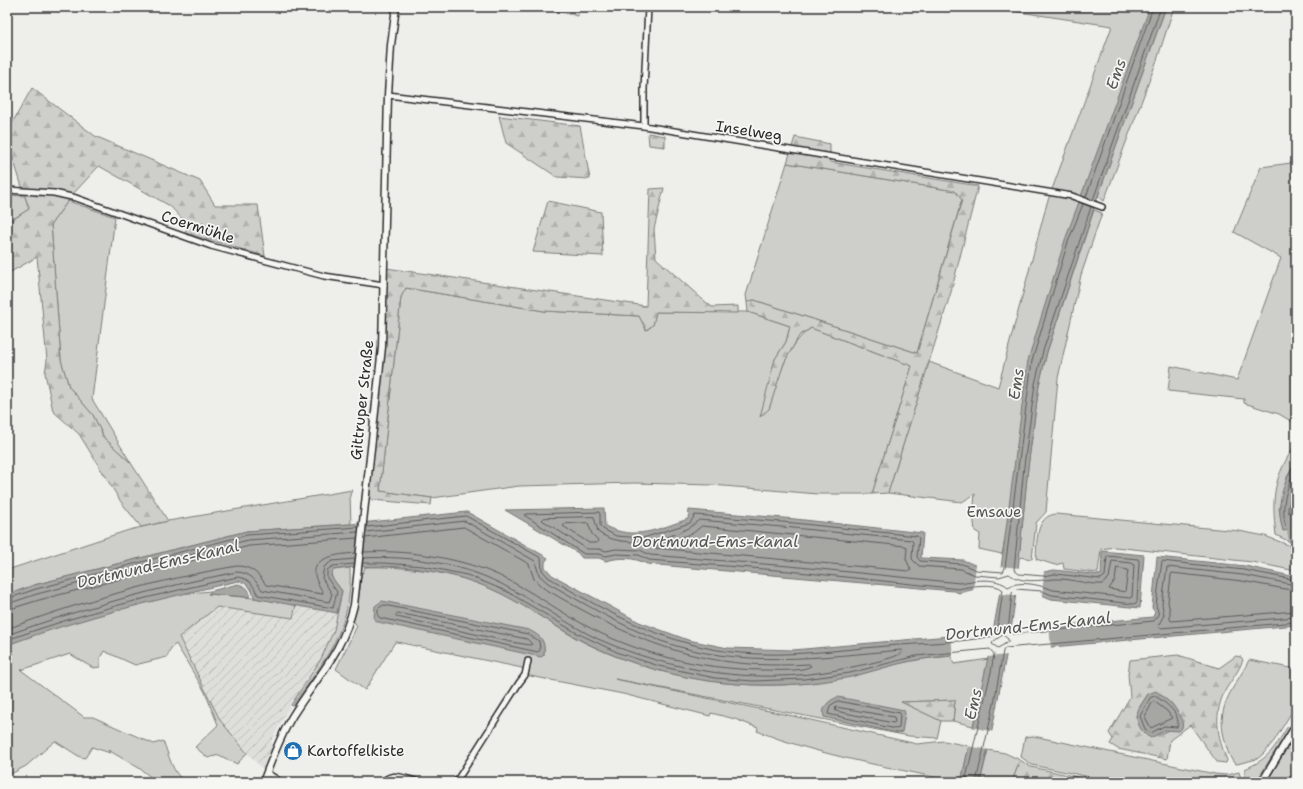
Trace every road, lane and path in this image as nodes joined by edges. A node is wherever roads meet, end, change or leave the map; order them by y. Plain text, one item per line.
1 (396, 7) edge
2 (648, 7) edge
3 (388, 95) junction
4 (644, 126) junction
5 (7, 190) edge
6 (1102, 207) dead end
7 (384, 285) junction
8 (528, 661) dead end
9 (1296, 725) edge
10 (267, 773) junction
11 (263, 782) edge
12 (282, 782) edge
13 (383, 782) edge
14 (419, 782) edge
15 (456, 782) edge
16 (1262, 782) edge

1 - 3 street, Gittruper Straße
2 - 4 street
3 - 4 street, Inselweg
3 - 7 street, Gittruper Straße
4 - 6 street, Inselweg
5 - 7 street, Coermühle
7 - 10 street, Gittruper Straße
8 - 15 street
9 - 16 street
10 - 11 street, Gittruper Straße
10 - 12 street
13 - 14 street

